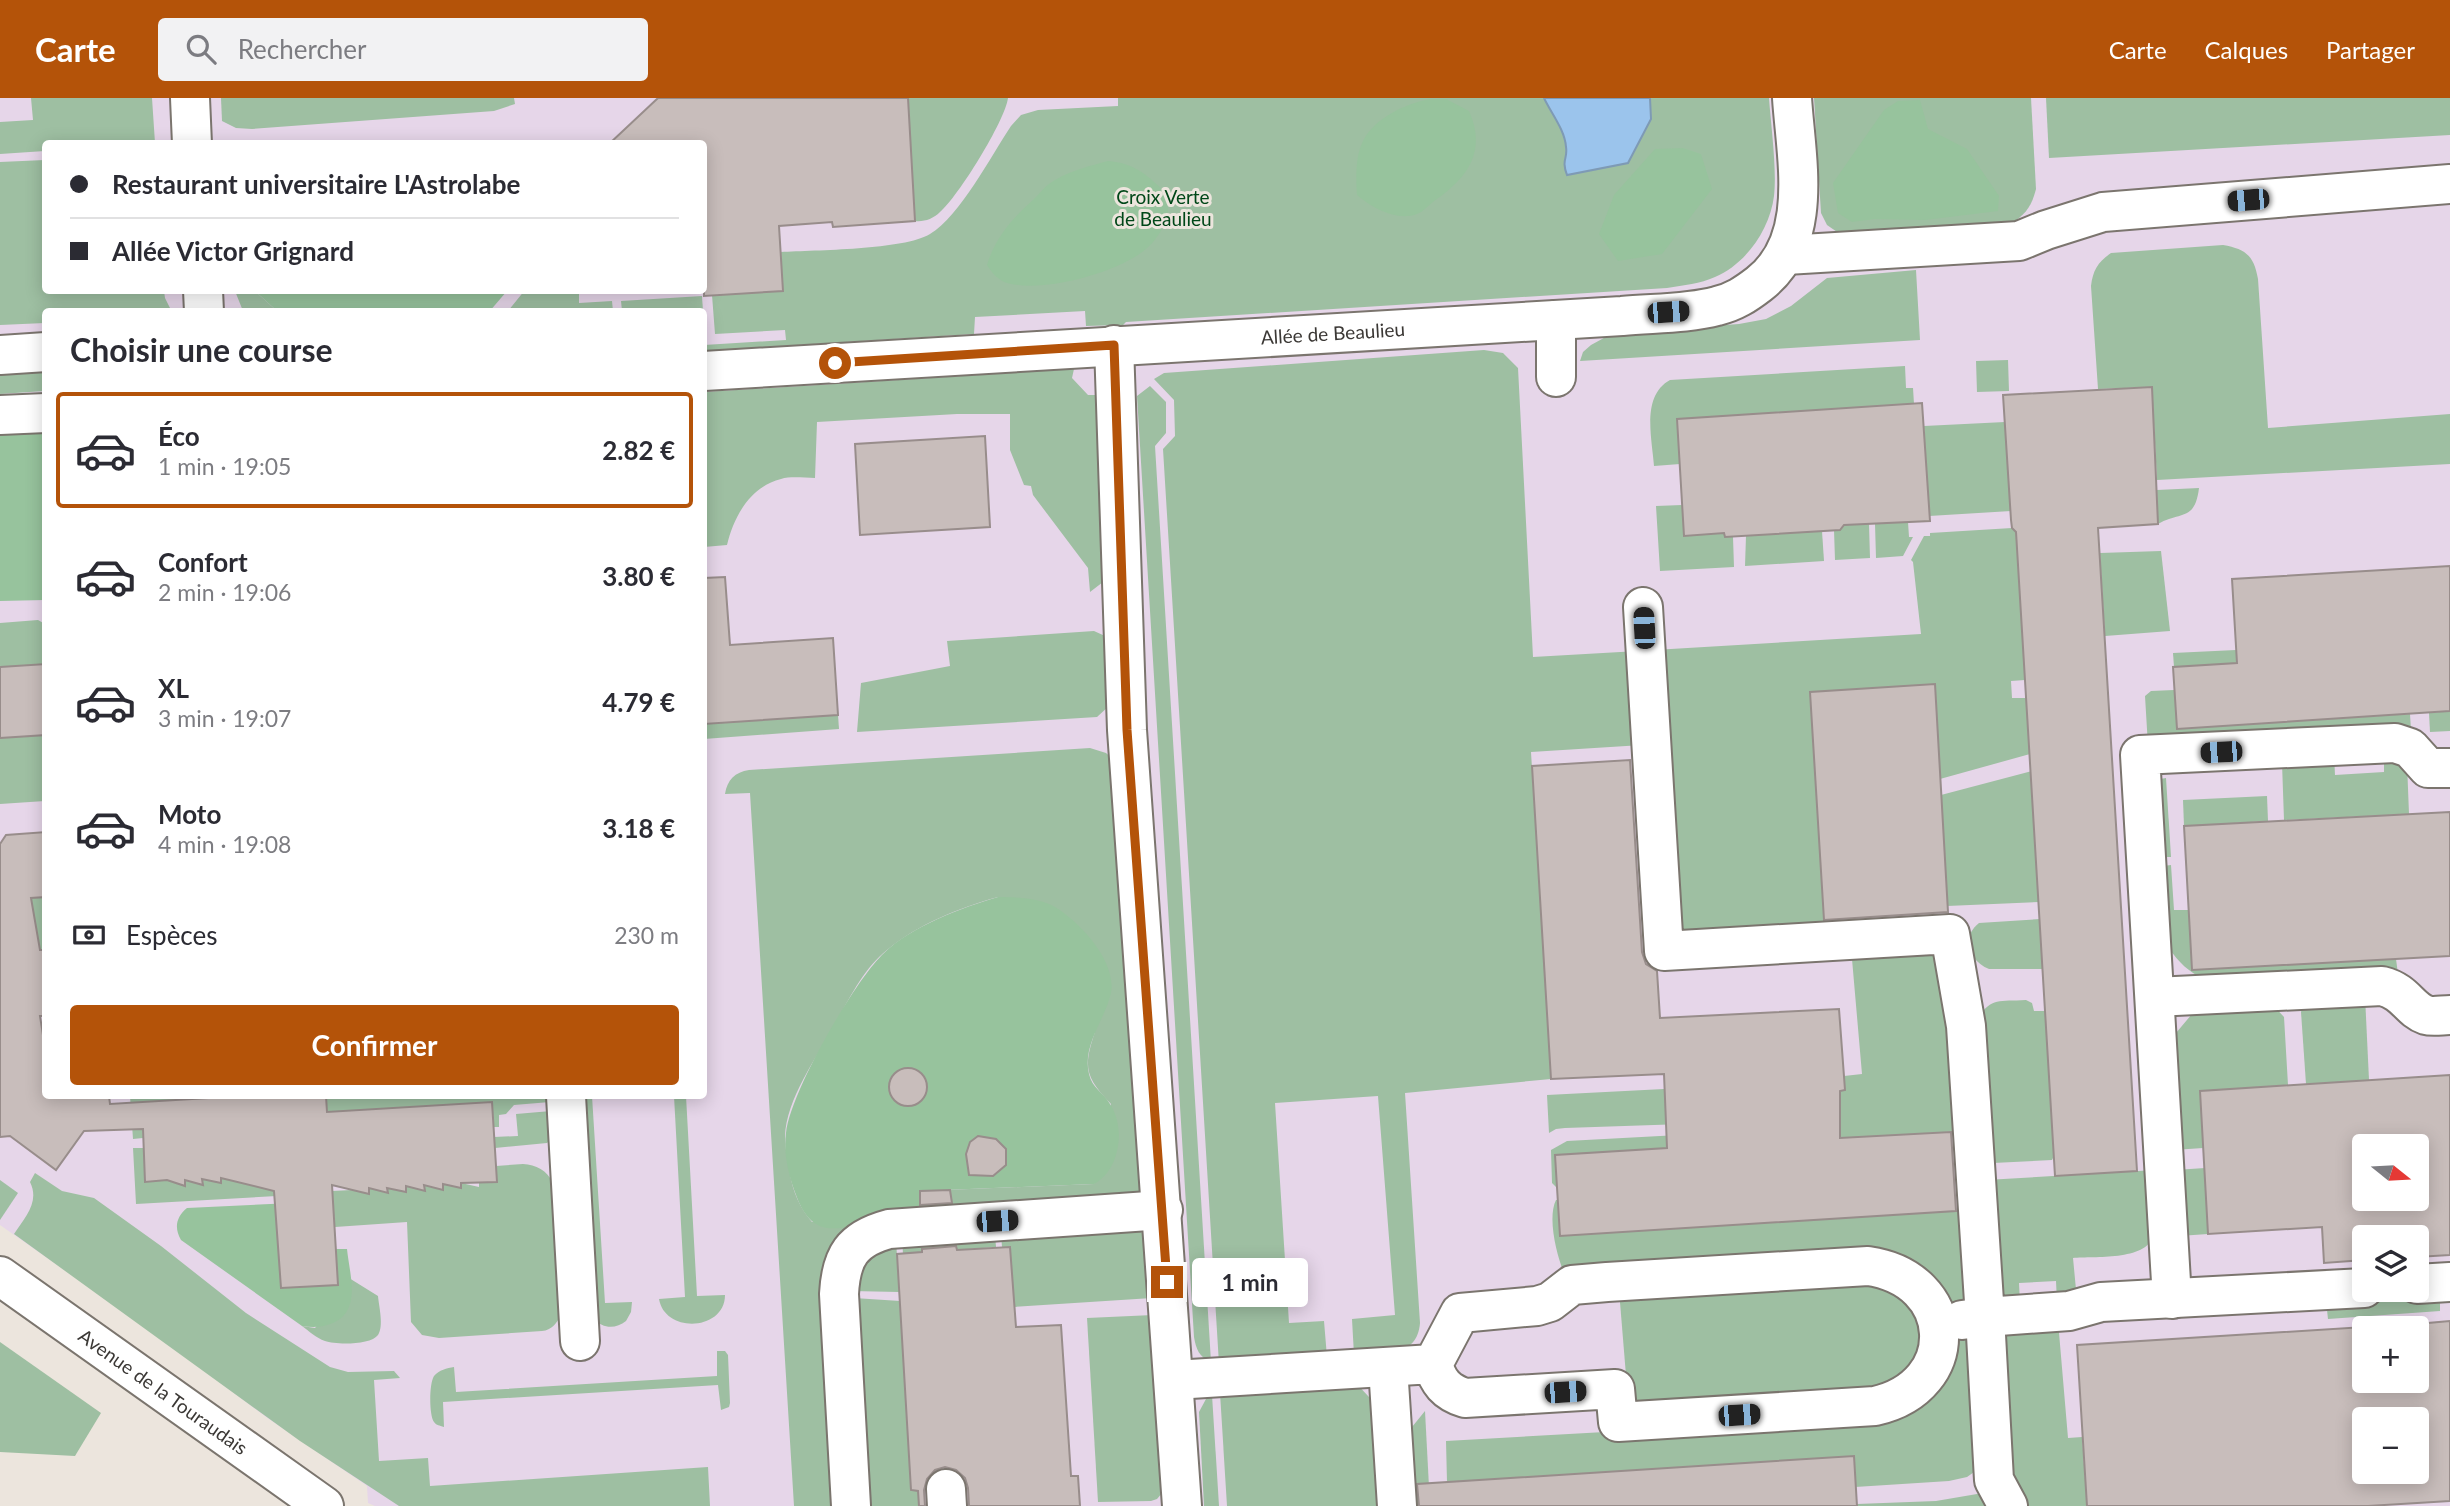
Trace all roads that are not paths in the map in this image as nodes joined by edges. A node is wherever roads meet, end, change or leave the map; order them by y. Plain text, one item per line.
1 (190, 98) edge
2 (1792, 98) edge
3 (192, 140) edge
4 (2450, 184) edge
5 (1786, 255) junction
6 (1556, 320) junction
7 (1114, 345) junction
8 (42, 352) edge
9 (0, 355) edge
10 (707, 371) edge
11 (1556, 377) dead end
12 (42, 413) edge
13 (0, 415) edge
14 (1643, 607) dead end
15 (2450, 768) edge
16 (2155, 998) junction
17 (2450, 1015) edge
18 (566, 1099) edge
19 (1163, 1210) junction
20 (0, 1276) edge
21 (2450, 1282) edge
22 (2429, 1283) edge
23 (2352, 1288) edge
24 (2172, 1299) junction
25 (1985, 1317) junction
26 (1939, 1323) junction
27 (580, 1341) dead end
28 (1433, 1364) junction
29 (1388, 1367) junction
30 (1174, 1380) junction
31 (324, 1506) edge
32 (850, 1506) edge
33 (1182, 1506) edge
34 (1397, 1506) edge
35 (2008, 1506) edge

1 - 3 street
2 - 5 street, Allée de Beaulieu
4 - 5 street
5 - 6 street, Allée de Beaulieu
6 - 7 street, Allée de Beaulieu
6 - 11 street
7 - 10 street, Allée de Beaulieu
7 - 19 street
8 - 9 street
12 - 13 street
14 - 25 street
15 - 16 street
16 - 17 street
16 - 24 street
18 - 27 street
19 - 30 street
19 - 32 street
20 - 31 street, Avenue de la Touraudais
21 - 22 street
23 - 24 street
24 - 25 street
25 - 26 street
25 - 35 street
26 - 28 street
26 - 28 street
28 - 29 street
29 - 30 street
29 - 34 street
30 - 33 street

